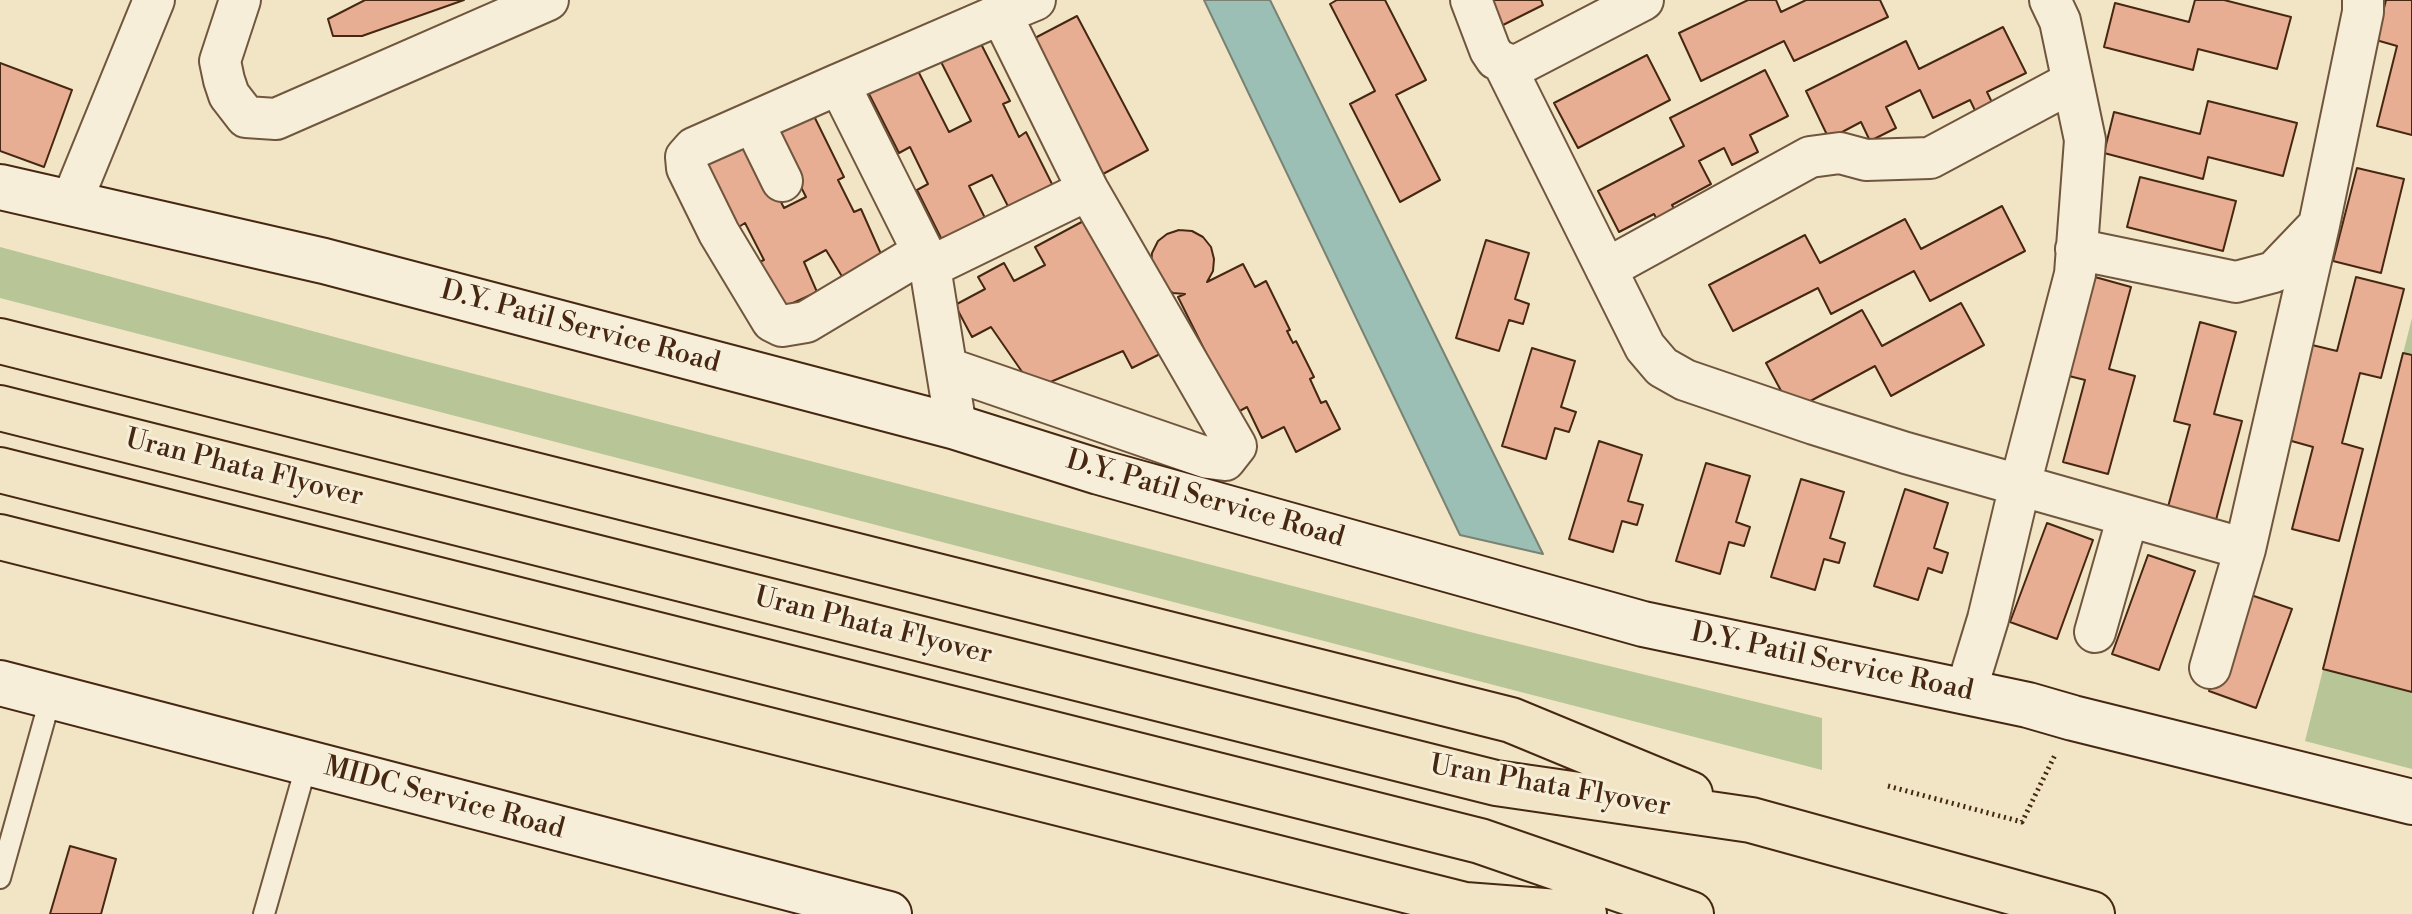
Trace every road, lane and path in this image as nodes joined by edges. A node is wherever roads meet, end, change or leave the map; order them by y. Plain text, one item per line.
1 (154, 0) edge
2 (240, 0) edge
3 (548, 0) edge
4 (1471, 0) edge
5 (1643, 0) edge
6 (2050, 0) edge
7 (2363, 0) edge
8 (1018, 7) edge
9 (1504, 64) junction
10 (2072, 82) junction
11 (839, 84) junction
12 (753, 122) junction
13 (782, 181) dead end
14 (0, 187) edge
15 (1088, 190) junction
16 (71, 203) junction
17 (2319, 225) junction
18 (2076, 249) junction
19 (926, 259) junction
20 (1606, 269) junction
21 (0, 341) edge
22 (947, 368) junction
23 (0, 408) edge
24 (956, 427) junction
25 (0, 470) edge
26 (2020, 485) junction
27 (2128, 516) junction
28 (0, 537) edge
29 (2245, 549) junction
30 (2095, 632) dead end
31 (2210, 668) dead end
32 (0, 683) edge
33 (1966, 691) junction
34 (51, 696) junction
35 (2073, 718) junction
36 (307, 763) junction
37 (1888, 786) dead end
38 (2412, 802) edge
39 (1751, 820) junction
40 (0, 878) edge
41 (264, 914) edge
42 (889, 914) edge
43 (1584, 914) edge
44 (1691, 914) edge
45 (2092, 914) edge

1 - 16 street
2 - 3 street
4 - 9 street
5 - 9 street
6 - 10 street
7 - 17 street
8 - 11 street
8 - 15 street
9 - 20 street
10 - 18 street
10 - 20 street
11 - 12 street
11 - 19 street
12 - 13 street
12 - 19 street
14 - 16 street, D.Y. Patil Service Road
15 - 19 street
15 - 22 street
16 - 24 street, D.Y. Patil Service Road
17 - 18 street
17 - 29 street
18 - 26 street
19 - 22 street
20 - 26 street
21 - 39 highway
22 - 24 street
23 - 39 highway, Uran Phata Flyover
24 - 33 street, D.Y. Patil Service Road
25 - 44 highway
26 - 27 street
26 - 33 street
27 - 29 street
27 - 30 street
28 - 43 highway
29 - 31 street
32 - 34 street, MIDC Service Road
33 - 35 street, D.Y. Patil Service Road
34 - 36 street, MIDC Service Road
34 - 40 lane
35 - 37 path
35 - 38 street, D.Y. Patil Service Road
36 - 41 lane
36 - 42 street, MIDC Service Road
39 - 45 highway

